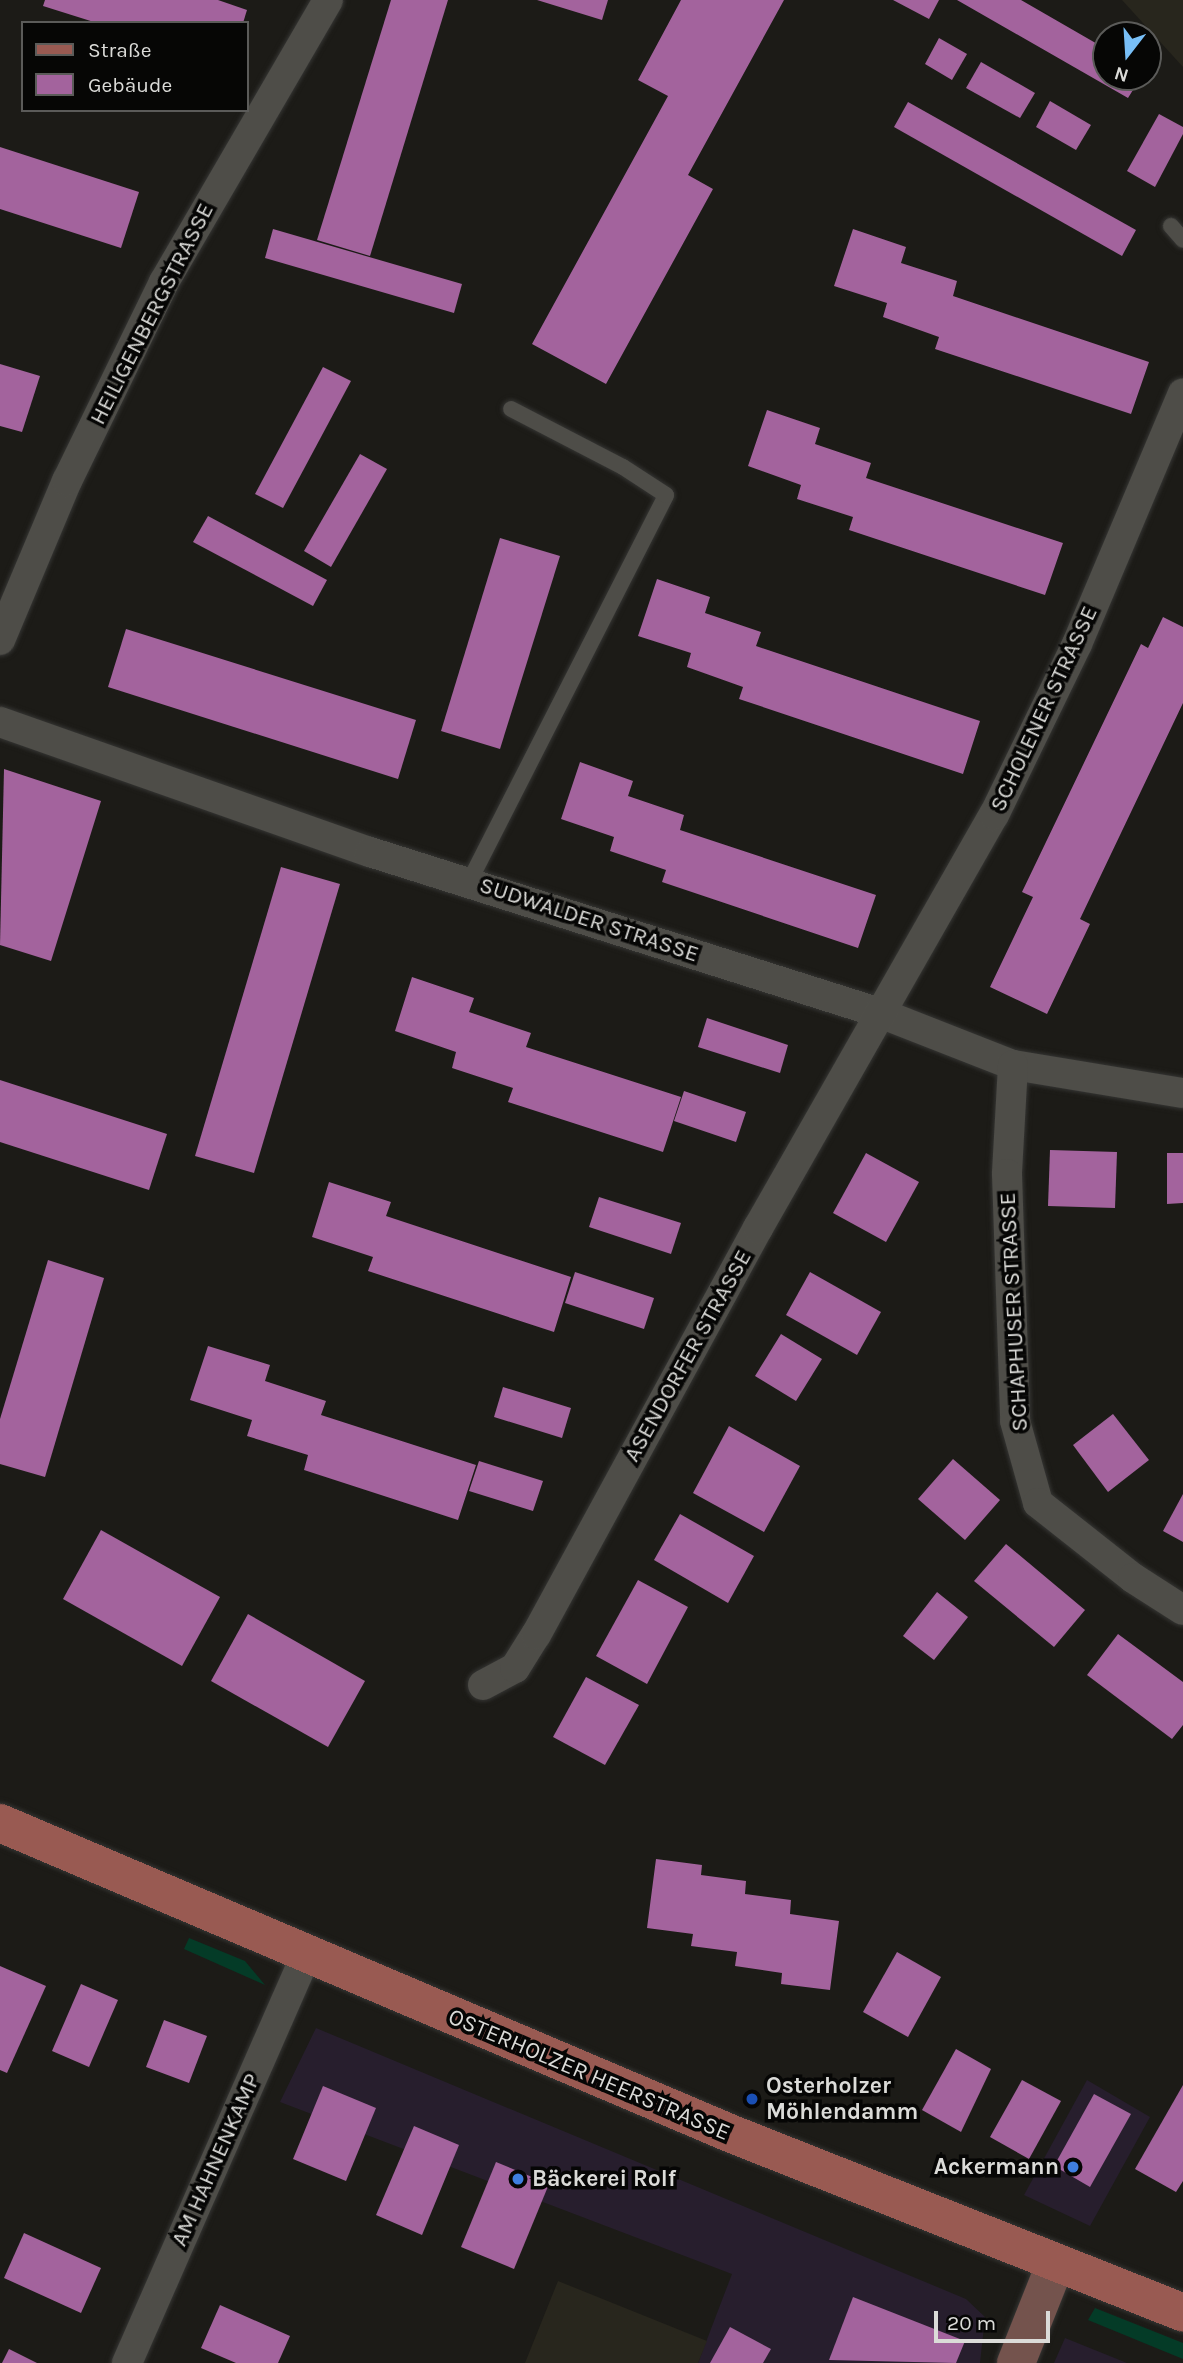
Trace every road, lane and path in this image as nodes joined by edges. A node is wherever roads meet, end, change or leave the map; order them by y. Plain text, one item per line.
1 (328, 0) edge
2 (1171, 226) dead end
3 (1183, 240) edge
4 (1183, 393) edge
5 (511, 409) dead end
6 (0, 640) edge
7 (0, 722) edge
8 (469, 882) junction
9 (880, 1013) junction
10 (1013, 1065) junction
11 (1183, 1093) edge
12 (1183, 1610) edge
13 (483, 1685) dead end
14 (0, 1823) edge
15 (306, 1956) junction
16 (1055, 2265) junction
17 (1183, 2313) edge
18 (127, 2363) edge
19 (1016, 2363) edge

1 - 6 street, HEILIGENBERGSTRASSE
2 - 3 lane
4 - 9 street, SCHOLENER STRASSE
5 - 8 lane
7 - 8 street, SUDWALDER STRASSE
8 - 9 street, SUDWALDER STRASSE
9 - 10 street, SUDWALDER STRASSE
9 - 13 street, ASENDORFER STRASSE
10 - 11 street, SUDWALDER STRASSE
10 - 12 street, SCHAPHUSER STRASSE
14 - 15 main road, OSTERHOLZER HEERSTRASSE
15 - 16 main road, OSTERHOLZER HEERSTRASSE
15 - 18 street, AM HAHNENKAMP
16 - 17 main road, OSTERHOLZER HEERSTRASSE
16 - 19 main road

